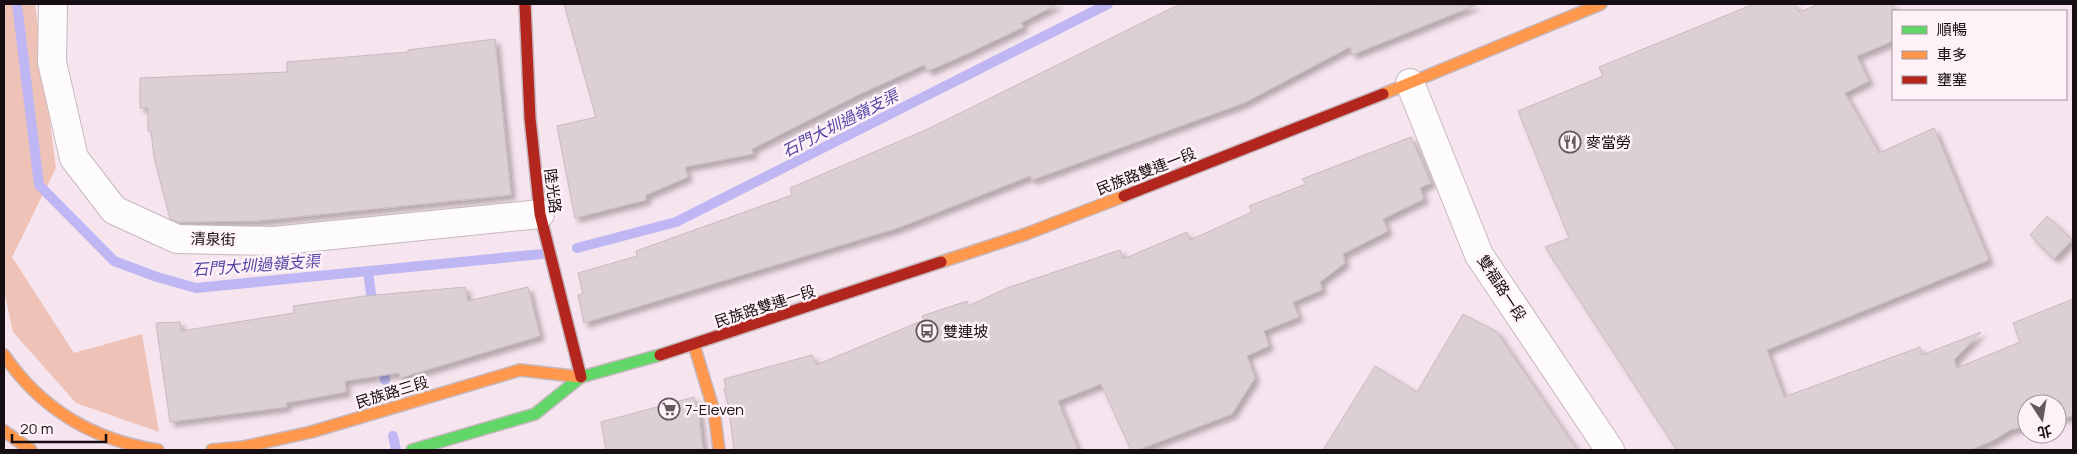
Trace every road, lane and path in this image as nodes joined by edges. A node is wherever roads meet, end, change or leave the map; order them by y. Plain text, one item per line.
1 (53, 4) edge
2 (525, 4) edge
3 (1601, 4) edge
4 (1410, 83) junction
5 (540, 214) junction
6 (694, 345) junction
7 (4, 355) edge
8 (581, 377) junction
9 (4, 431) edge
10 (31, 450) edge
11 (158, 450) edge
12 (212, 450) edge
13 (415, 450) edge
14 (719, 450) edge
15 (1610, 450) edge

1 - 5 street, 清泉街
2 - 5 main road, 陸光路
3 - 4 main road, 民族路雙連一段
4 - 6 main road, 民族路雙連一段
4 - 15 street, 雙福路一段
5 - 8 main road, 陸光路
6 - 8 main road, 民族路三段
6 - 14 main road
7 - 11 main road
8 - 12 main road, 民族路三段
8 - 13 main road, 民族路三段
9 - 10 main road

